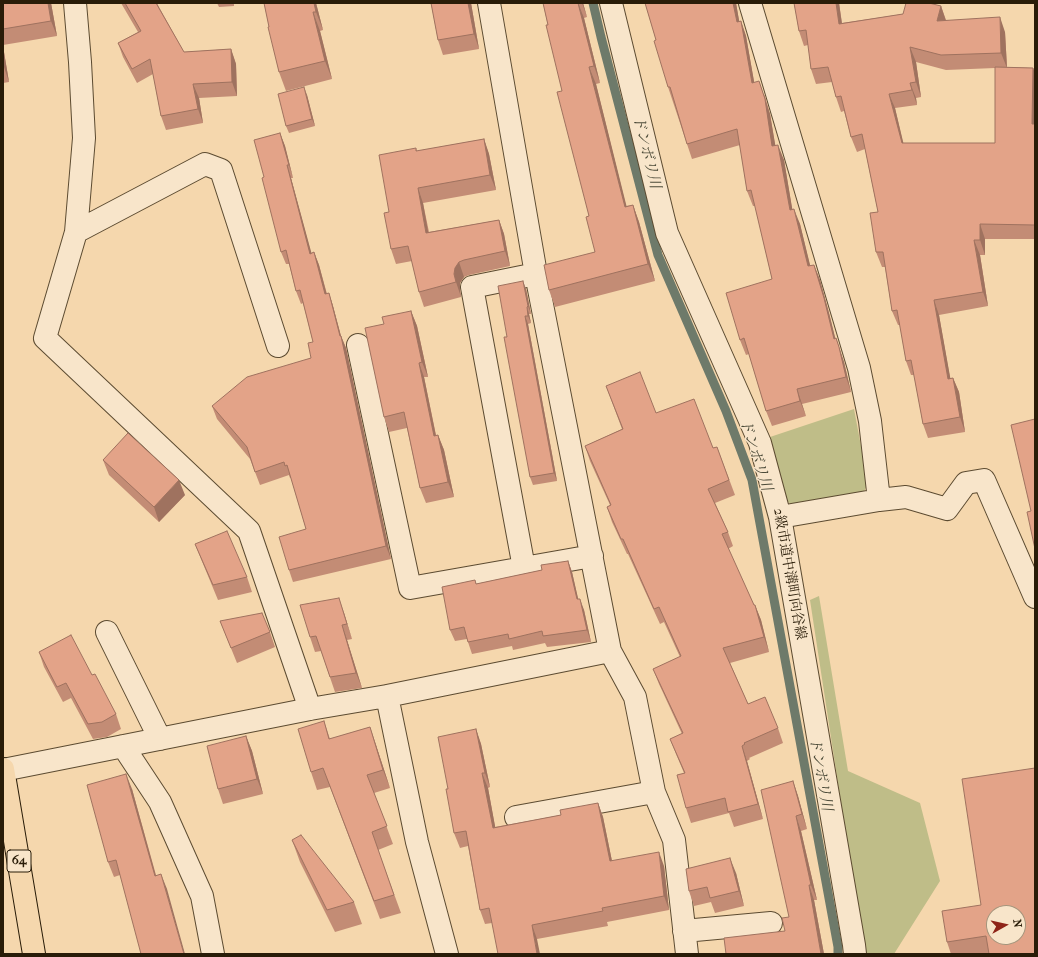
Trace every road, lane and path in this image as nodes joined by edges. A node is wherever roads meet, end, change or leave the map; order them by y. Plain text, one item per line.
1 (75, 3) edge
2 (489, 3) edge
3 (611, 3) edge
4 (750, 3) edge
5 (76, 232) junction
6 (536, 274) junction
7 (358, 345) dead end
8 (278, 346) dead end
9 (879, 500) junction
10 (780, 517) junction
11 (592, 556) junction
12 (524, 568) junction
13 (1035, 597) edge
14 (107, 632) dead end
15 (610, 651) junction
16 (387, 696) junction
17 (310, 710) junction
18 (160, 739) junction
19 (123, 746) junction
20 (3, 769) edge
21 (654, 792) junction
22 (516, 817) dead end
23 (771, 924) dead end
24 (684, 931) junction
25 (34, 954) edge
26 (213, 954) edge
27 (447, 954) edge
28 (687, 954) edge
29 (855, 954) edge

1 - 5 street
2 - 6 street
3 - 10 street, 2級市道中溝町向谷線
4 - 9 street
5 - 8 street
5 - 17 street
6 - 11 street
6 - 12 street
7 - 12 street
9 - 10 street
9 - 13 street
10 - 29 street, 2級市道中溝町向谷線
11 - 12 street
11 - 15 street
14 - 18 street
15 - 16 street
15 - 21 street
16 - 17 street
16 - 27 street
17 - 18 street
18 - 19 street
19 - 20 street
19 - 26 street
20 - 25 main road, 64
21 - 22 street
21 - 24 street
23 - 24 street
24 - 28 street

